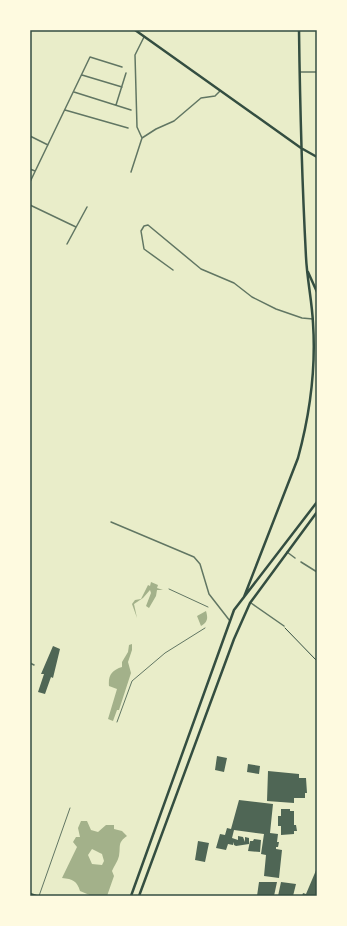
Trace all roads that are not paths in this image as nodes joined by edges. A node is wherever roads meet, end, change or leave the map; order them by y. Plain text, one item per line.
1 (135, 30) edge
2 (299, 30) edge
3 (144, 37) junction
4 (122, 66) dead end
5 (300, 72) junction
6 (317, 72) edge
7 (126, 73) dead end
8 (82, 75) junction
9 (122, 87) junction
10 (220, 91) junction
11 (74, 92) junction
12 (116, 105) junction
13 (65, 110) junction
14 (131, 110) dead end
15 (128, 128) dead end
16 (30, 136) edge
17 (142, 138) junction
18 (48, 145) junction
19 (301, 148) junction
20 (317, 156) edge
21 (30, 168) edge
22 (36, 171) junction
23 (131, 172) dead end
24 (30, 182) edge
25 (30, 205) edge
26 (87, 207) dead end
27 (76, 227) junction
28 (67, 244) dead end
29 (173, 270) dead end
30 (308, 272) junction
31 (317, 292) edge
32 (313, 319) junction
33 (317, 502) edge
34 (317, 512) edge
35 (110, 522) dead end
36 (287, 552) junction
37 (295, 558) dead end
38 (300, 562) dead end
39 (317, 572) edge
40 (169, 589) dead end
41 (244, 597) junction
42 (250, 603) junction
43 (208, 607) dead end
44 (230, 621) junction
45 (284, 626) road end
46 (205, 628) dead end
47 (30, 663) edge
48 (34, 665) dead end
49 (117, 722) dead end
50 (70, 808) dead end
51 (30, 894) edge
52 (36, 896) edge
53 (39, 896) edge
54 (132, 896) edge
55 (140, 896) edge

1 - 3 main road
2 - 5 main road
3 - 10 main road
3 - 17 street
4 - 8 street
5 - 6 street
5 - 19 main road
7 - 9 street
8 - 9 street
8 - 11 street
9 - 12 street
10 - 17 street
10 - 19 main road
11 - 12 street
11 - 13 street
12 - 14 street
13 - 15 street
13 - 18 street
16 - 18 street
17 - 23 street
18 - 22 street
19 - 20 main road
19 - 30 main road
21 - 22 street
22 - 24 street
25 - 27 street
26 - 27 street
27 - 28 street
29 - 32 street
30 - 31 main road
30 - 32 main road
32 - 41 main road
33 - 41 main road
34 - 36 main road
35 - 44 street
36 - 37 street
36 - 42 main road
38 - 39 street
40 - 43 street
41 - 44 main road
42 - 45 street
42 - 55 main road
44 - 54 main road
46 - 49 street
47 - 48 street
50 - 53 street
51 - 52 main road

